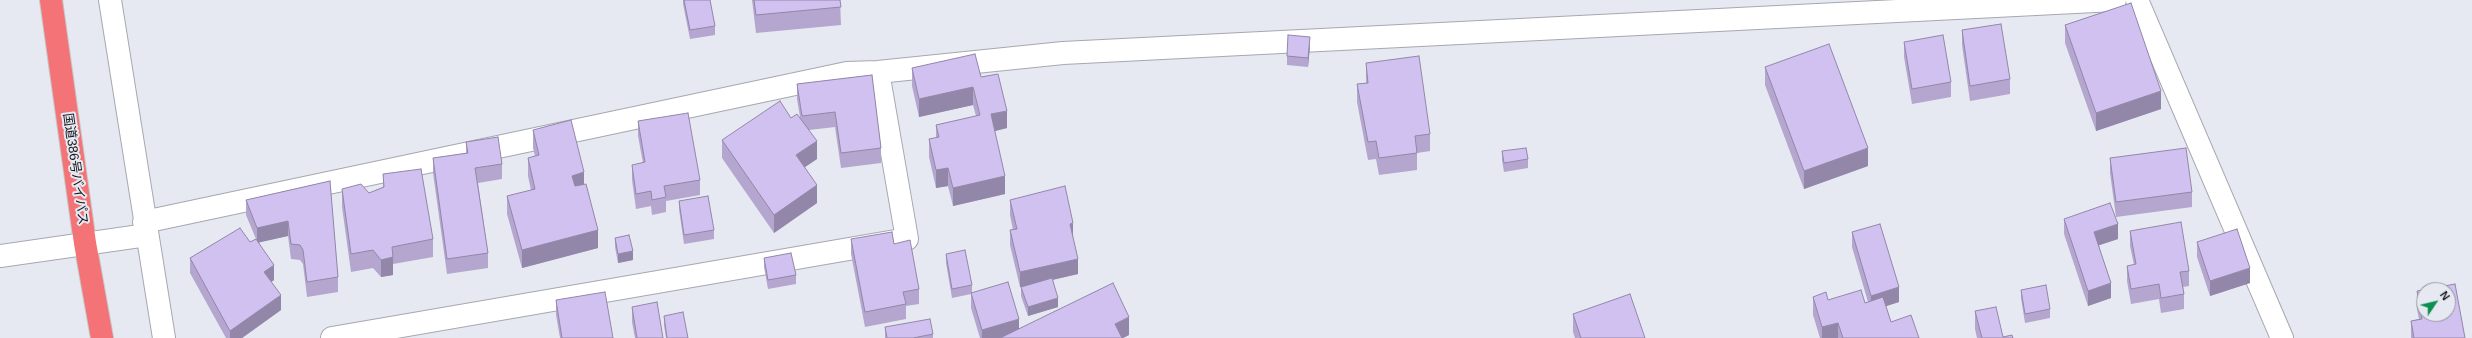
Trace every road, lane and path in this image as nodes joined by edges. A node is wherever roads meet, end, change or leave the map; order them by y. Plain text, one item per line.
1 (51, 0) edge
2 (110, 0) edge
3 (2115, 0) edge
4 (2137, 0) edge
5 (878, 72) junction
6 (146, 229) junction
7 (85, 243) junction
8 (0, 256) edge
9 (102, 338) edge
10 (164, 338) edge
11 (332, 338) edge
12 (2282, 338) edge

1 - 7 highway, 国道386号バイパス
2 - 6 street
3 - 5 street
4 - 12 street
5 - 6 street
5 - 11 street
6 - 7 street
6 - 10 street
7 - 8 street
7 - 9 highway, 国道386号バイパス

